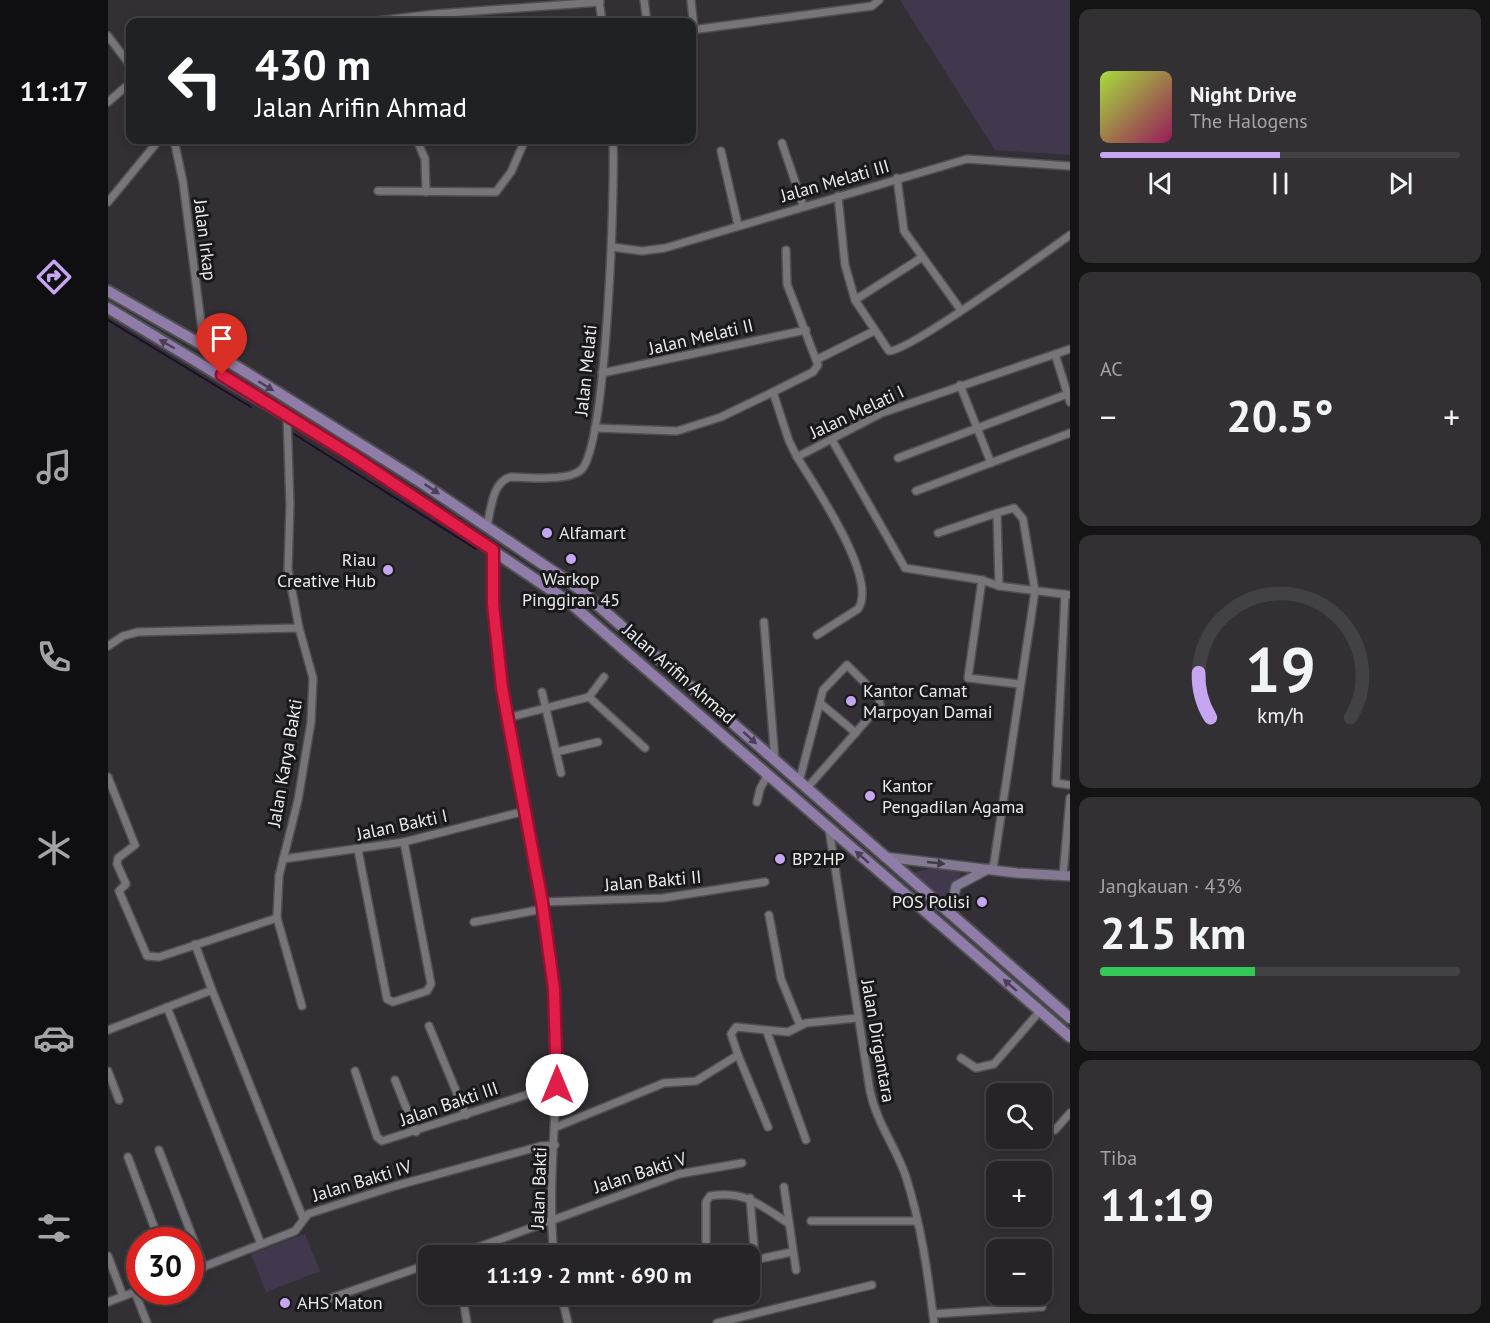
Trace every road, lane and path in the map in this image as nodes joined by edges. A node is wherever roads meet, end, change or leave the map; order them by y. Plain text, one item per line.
1 (644, 0) edge
2 (692, 0) edge
3 (879, 0) edge
4 (600, 1) edge
5 (435, 14) junction
6 (404, 18) edge
7 (436, 18) edge
8 (602, 18) edge
9 (646, 18) edge
10 (693, 18) edge
11 (696, 30) edge
12 (108, 36) edge
13 (126, 60) edge
14 (126, 86) edge
15 (108, 102) edge
16 (782, 143) dead end
17 (156, 144) edge
18 (175, 144) edge
19 (419, 144) edge
20 (523, 144) edge
21 (614, 144) edge
22 (721, 151) dead end
23 (1070, 166) edge
24 (897, 178) junction
25 (378, 191) dead end
26 (426, 192) junction
27 (838, 196) junction
28 (108, 202) edge
29 (804, 205) junction
30 (738, 225) junction
31 (1070, 235) edge
32 (612, 247) junction
33 (786, 249) dead end
34 (921, 258) junction
35 (108, 291) edge
36 (855, 300) junction
37 (108, 308) edge
38 (960, 309) junction
39 (806, 330) junction
40 (874, 331) junction
41 (204, 346) junction
42 (1070, 349) edge
43 (1055, 354) junction
44 (818, 359) junction
45 (229, 363) junction
46 (602, 374) junction
47 (222, 375) junction
48 (960, 385) junction
49 (772, 392) junction
50 (1069, 396) edge
51 (287, 416) junction
52 (594, 428) junction
53 (977, 429) junction
54 (1070, 433) edge
55 (832, 440) junction
56 (797, 456) junction
57 (898, 458) dead end
58 (991, 463) junction
59 (916, 491) dead end
60 (997, 513) junction
61 (487, 526) junction
62 (938, 533) dead end
63 (493, 550) junction
64 (982, 580) junction
65 (999, 586) junction
66 (1035, 591) junction
67 (1067, 595) edge
68 (764, 622) dead end
69 (299, 628) junction
70 (817, 635) dead end
71 (108, 646) edge
72 (604, 677) dead end
73 (1019, 684) junction
74 (543, 692) dead end
75 (590, 697) junction
76 (706, 699) junction
77 (820, 703) junction
78 (546, 709) junction
79 (696, 711) junction
80 (507, 718) junction
81 (856, 733) junction
82 (598, 742) dead end
83 (645, 748) dead end
84 (556, 752) junction
85 (775, 761) junction
86 (561, 773) dead end
87 (768, 774) junction
88 (108, 777) edge
89 (803, 785) junction
90 (1070, 785) edge
91 (1070, 798) edge
92 (757, 802) dead end
93 (525, 811) junction
94 (829, 829) junction
95 (404, 842) junction
96 (358, 850) junction
97 (884, 857) junction
98 (283, 859) junction
99 (990, 869) junction
100 (1066, 876) edge
101 (765, 882) dead end
102 (543, 905) junction
103 (950, 914) junction
104 (769, 915) dead end
105 (278, 918) junction
106 (474, 922) dead end
107 (195, 944) junction
108 (212, 990) junction
109 (302, 1006) dead end
110 (167, 1007) junction
111 (1040, 1011) junction
112 (858, 1018) junction
113 (1070, 1018) edge
114 (803, 1024) junction
115 (429, 1026) dead end
116 (108, 1030) edge
117 (767, 1032) junction
118 (1070, 1037) edge
119 (738, 1055) junction
120 (961, 1058) dead end
121 (108, 1071) edge
122 (355, 1071) dead end
123 (395, 1080) dead end
124 (557, 1085) junction
125 (119, 1100) dead end
126 (1070, 1113) edge
127 (466, 1115) junction
128 (556, 1127) junction
129 (768, 1127) dead end
130 (1052, 1131) edge
131 (416, 1132) junction
132 (806, 1140) dead end
133 (555, 1145) junction
134 (159, 1150) dead end
135 (128, 1157) dead end
136 (742, 1163) dead end
137 (784, 1186) dead end
138 (750, 1198) junction
139 (303, 1218) junction
140 (811, 1221) dead end
141 (917, 1221) junction
142 (551, 1222) junction
143 (788, 1222) junction
144 (154, 1227) edge
145 (189, 1227) edge
146 (261, 1244) junction
147 (485, 1245) edge
148 (553, 1245) edge
149 (706, 1245) edge
150 (752, 1245) edge
151 (792, 1252) junction
152 (108, 1256) edge
153 (760, 1258) edge
154 (204, 1267) edge
155 (418, 1268) edge
156 (796, 1270) dead end
157 (872, 1285) dead end
158 (126, 1295) edge
159 (123, 1296) junction
160 (331, 1298) dead end
161 (108, 1302) edge
162 (141, 1305) edge
163 (464, 1305) dead end
164 (564, 1305) edge
165 (1042, 1307) dead end
166 (933, 1314) junction
167 (750, 1319) edge
168 (147, 1323) edge
169 (467, 1323) edge
170 (568, 1323) edge
171 (717, 1323) edge
172 (934, 1323) edge

1 - 9 street
2 - 10 street
3 - 11 street
4 - 5 street
4 - 8 street
5 - 6 street
5 - 7 street
12 - 13 street
14 - 15 street
16 - 29 street
17 - 28 street
18 - 41 street, Jalan Irkap
19 - 26 street
20 - 26 street
21 - 32 street, Jalan Melati
22 - 30 street
23 - 24 street, Jalan Melati III
24 - 27 street, Jalan Melati III
24 - 34 street
25 - 26 street
27 - 29 street, Jalan Melati III
27 - 36 street
29 - 30 street, Jalan Melati III
30 - 32 street, Jalan Melati III
31 - 38 street
32 - 46 street, Jalan Melati
33 - 39 street
34 - 36 street
34 - 38 street
35 - 41 main road, Jalan Arifin Ahmad
36 - 40 street
47 -> 37 main road, Jalan Arifin Ahmad
38 - 40 street
39 - 44 street
39 - 46 street, Jalan Melati II
40 - 44 street
41 - 45 main road, Jalan Arifin Ahmad
42 - 43 street, Jalan Melati I
43 - 48 street, Jalan Melati I
43 - 50 street
44 - 49 street
45 - 47 main road
45 -> 61 main road, Jalan Arifin Ahmad
46 - 52 street, Jalan Melati
47 - 51 main road, Jalan Arifin Ahmad
48 - 53 street
48 - 55 street, Jalan Melati I
49 - 52 street
49 - 56 street, Jalan Melati I
50 - 53 street
51 - 63 main road, Jalan Arifin Ahmad
51 - 69 street, Jalan Karya Bakti
52 - 61 street, Jalan Melati
53 - 57 street
53 - 58 street
54 - 58 street
55 - 56 street, Jalan Melati I
55 - 64 street
56 - 70 street
58 - 59 street
60 - 62 street
60 - 65 street
60 - 66 street
61 - 76 main road, Jalan Arifin Ahmad
63 - 79 main road, Jalan Arifin Ahmad
63 - 80 street, Jalan Bakti
64 - 65 street
64 - 73 street
65 - 66 street
66 - 67 street
66 - 73 street
67 - 90 street
68 - 85 street
69 - 71 street
69 - 98 street, Jalan Karya Bakti
72 - 75 street
73 - 99 street
74 - 78 street
75 - 78 street
75 - 83 street
76 - 79 main road
76 -> 85 main road, Jalan Arifin Ahmad
77 - 81 street
77 - 81 street
77 - 89 street
78 - 80 street
78 - 84 street
79 - 87 main road, Jalan Arifin Ahmad
80 - 93 street, Jalan Bakti
81 - 89 street
82 - 84 street
84 - 86 street
85 - 89 main road, Jalan Arifin Ahmad
87 - 92 street
87 - 94 main road, Jalan Arifin Ahmad
88 - 107 street
89 - 97 main road, Jalan Arifin Ahmad
91 - 100 street
93 - 95 street, Jalan Bakti I
93 - 102 street, Jalan Bakti
111 -> 94 main road, Jalan Arifin Ahmad
94 - 112 street, Jalan Dirgantara
95 - 96 street, Jalan Bakti I
95 - 96 street
96 - 98 street, Jalan Bakti I
97 -> 99 main road
97 - 103 main road, Jalan Arifin Ahmad
98 - 105 street, Jalan Karya Bakti
99 - 100 main road
99 - 103 main road
101 - 102 street, Jalan Bakti II
102 - 106 street, Jalan Bakti II
102 - 124 street, Jalan Bakti
103 - 113 main road, Jalan Arifin Ahmad
104 - 114 street
105 - 107 street
105 - 109 street, Jalan Karya Bakti
107 - 108 street
108 - 110 street
108 - 139 street
110 - 116 street
110 - 146 street
111 - 118 main road, Jalan Arifin Ahmad
111 - 120 street
112 - 114 street
112 - 141 street, Jalan Dirgantara
114 - 117 street
115 - 127 street
117 - 119 street
117 - 132 street
119 - 128 street
119 - 129 street
121 - 125 street
122 - 131 street, Jalan Bakti III
123 - 131 street
124 - 127 street, Jalan Bakti III
124 - 128 street, Jalan Bakti
126 - 130 street
127 - 131 street, Jalan Bakti III
128 - 133 street, Jalan Bakti
133 - 139 street, Jalan Bakti IV
133 - 142 street, Jalan Bakti
134 - 145 street
135 - 144 street
136 - 142 street, Jalan Bakti V
137 - 143 street
138 - 143 street
138 - 149 street
138 - 150 street
139 - 146 street, Jalan Bakti IV
140 - 141 street
141 - 166 street, Jalan Dirgantara
142 - 147 street, Jalan Bakti V
142 - 148 street, Jalan Bakti
143 - 151 street
146 - 154 street, Jalan Bakti IV
151 - 153 street
151 - 156 street
152 - 159 street
155 - 160 street
157 - 167 street
158 - 159 street
159 - 161 street
162 - 168 street
163 - 169 street
164 - 170 street
165 - 166 street
166 - 172 street, Jalan Dirgantara
167 - 171 street

